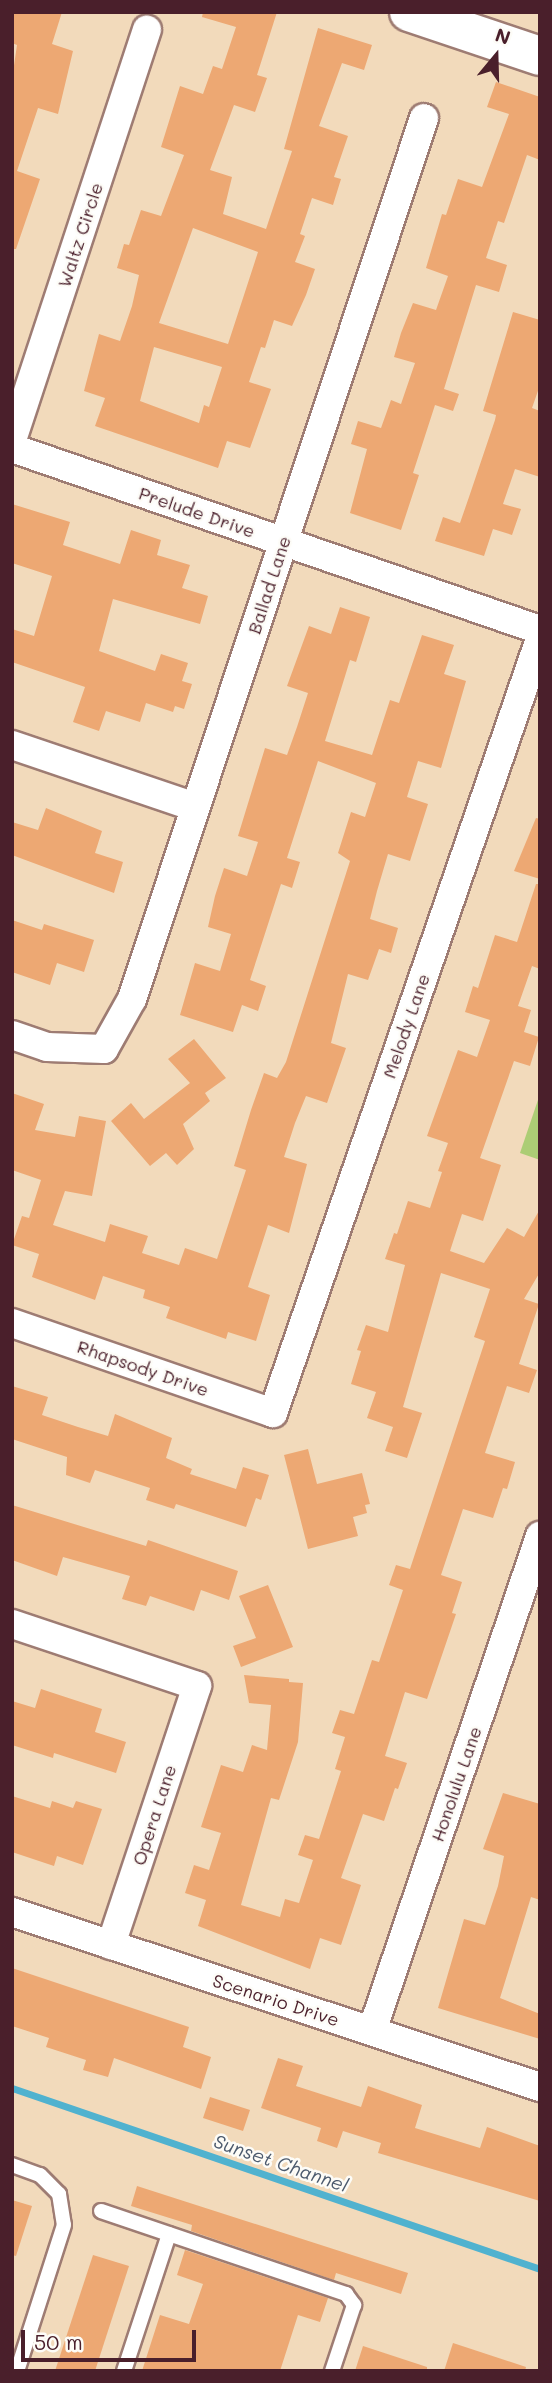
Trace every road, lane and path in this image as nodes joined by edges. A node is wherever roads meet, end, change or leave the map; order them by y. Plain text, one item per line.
1 (409, 12) edge
2 (147, 30) dead end
3 (540, 56) edge
4 (424, 118) dead end
5 (12, 440) edge
6 (12, 448) edge
7 (283, 542) junction
8 (540, 630) edge
9 (540, 639) edge
10 (12, 745) edge
11 (195, 807) junction
12 (12, 1035) edge
13 (12, 1323) edge
14 (273, 1413) joint
15 (540, 1536) edge
16 (12, 1624) edge
17 (12, 1912) edge
18 (111, 1945) junction
19 (372, 2031) junction
20 (540, 2087) edge
21 (12, 2165) edge
22 (101, 2211) dead end
23 (169, 2234) junction
24 (17, 2371) edge
25 (124, 2371) edge
26 (332, 2371) edge

1 - 3 main road
2 - 5 street, Waltz Circle
4 - 7 street, Ballad Lane
6 - 7 street, Prelude Drive
7 - 8 street, Prelude Drive
7 - 11 street, Ballad Lane
9 - 14 street, Melody Lane
10 - 11 street
11 - 12 street, Ballad Lane
13 - 14 street, Rhapsody Drive
15 - 19 street, Honolulu Lane
16 - 18 street, Opera Lane
17 - 18 street, Scenario Drive
18 - 19 street, Scenario Drive
19 - 20 street, Scenario Drive
21 - 24 lane
22 - 23 lane
23 - 25 lane
23 - 26 lane

